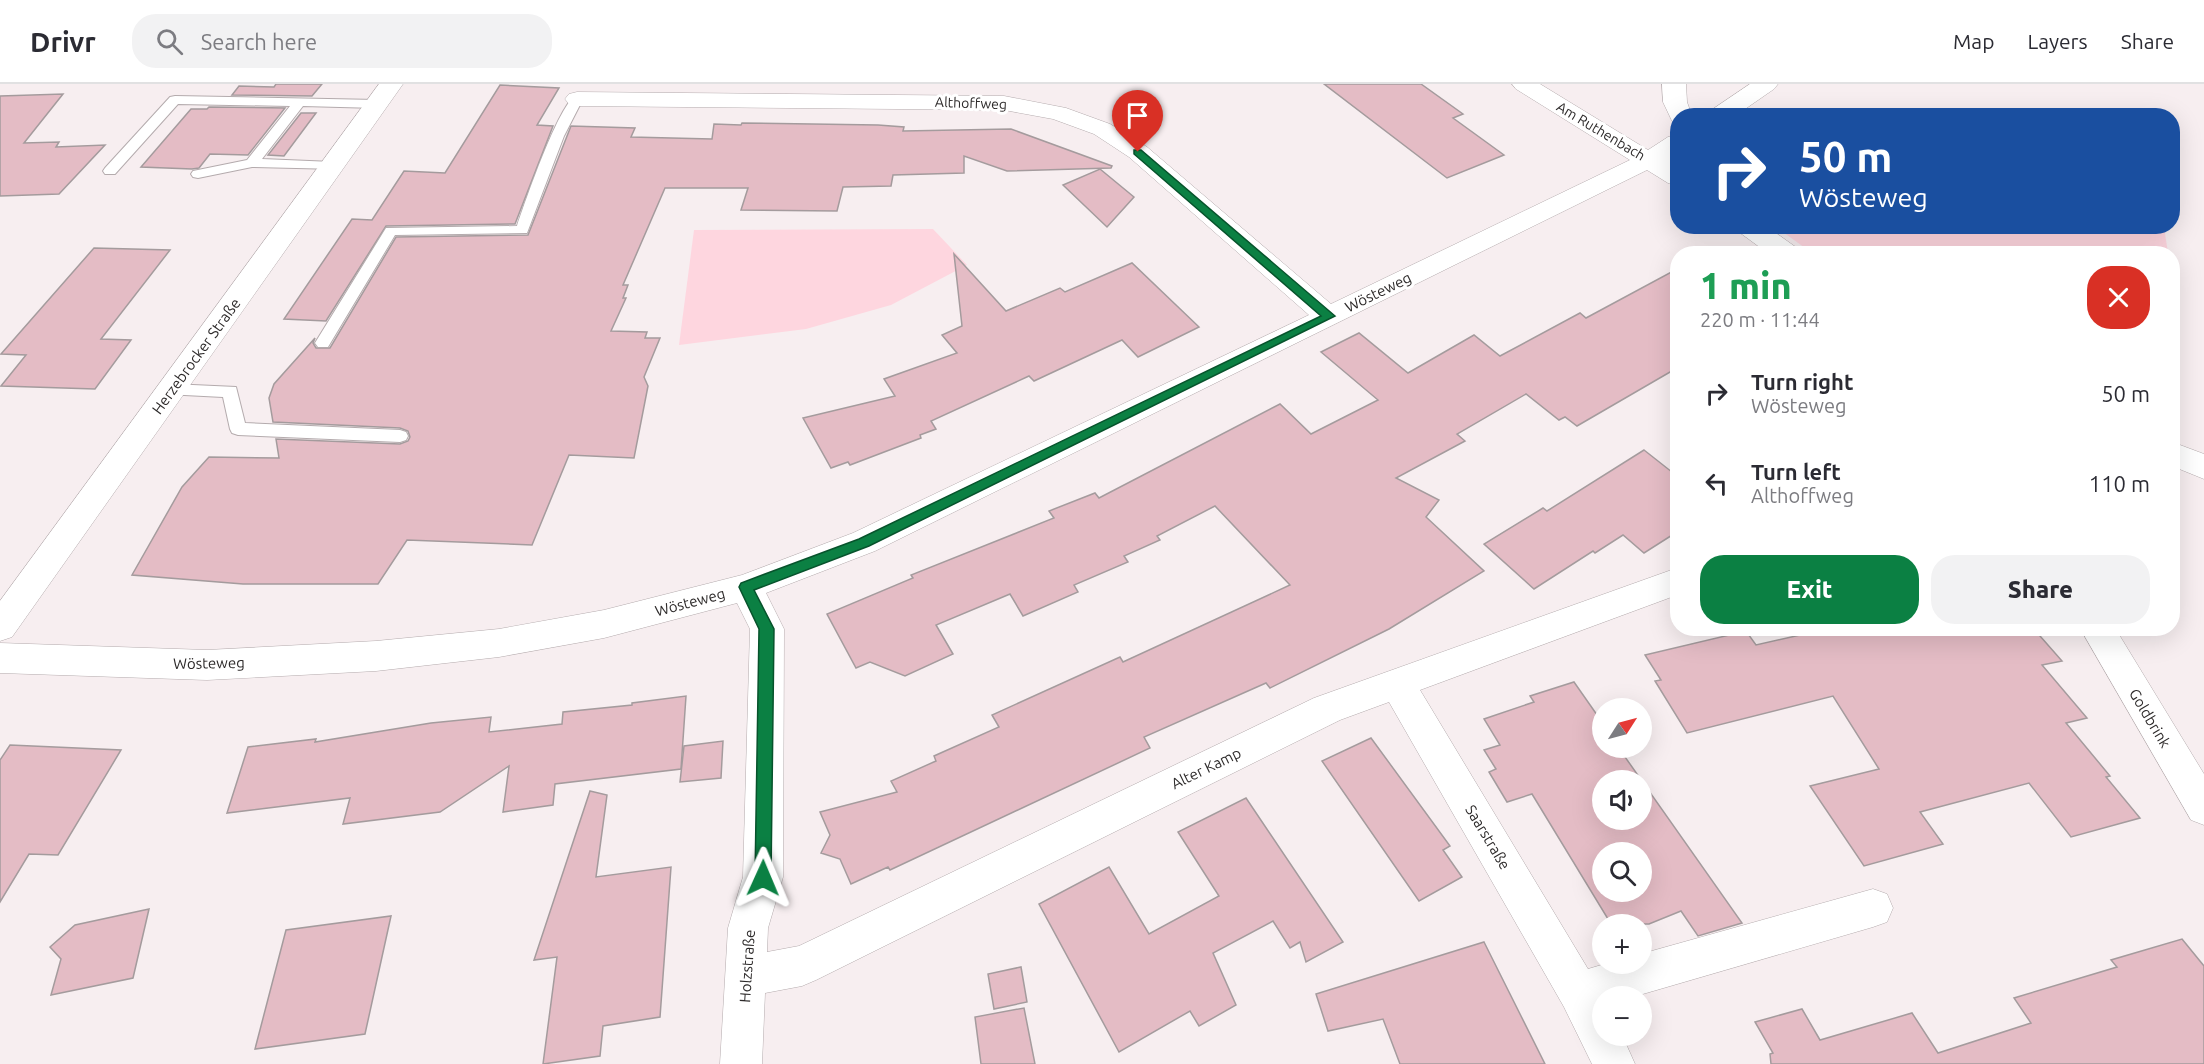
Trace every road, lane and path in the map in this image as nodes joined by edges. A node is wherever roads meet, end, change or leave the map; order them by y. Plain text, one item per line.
1 (1524, 84) edge
2 (1674, 84) edge
3 (1766, 84) edge
4 (384, 94) edge
5 (577, 99) joint
6 (299, 102) junction
7 (1677, 108) edge
8 (1730, 108) edge
9 (1663, 161) edge
10 (252, 164) junction
11 (333, 166) junction
12 (110, 171) dead end
13 (198, 174) dead end
14 (1759, 234) edge
15 (1777, 246) edge
16 (1329, 316) junction
17 (323, 343) dead end
18 (171, 390) junction
19 (400, 436) dead end
20 (2180, 456) edge
21 (2204, 467) edge
22 (1670, 584) edge
23 (746, 587) junction
24 (0, 627) edge
25 (2102, 636) edge
26 (0, 658) edge
27 (1397, 683) junction
28 (2204, 808) edge
29 (1873, 908) dead end
30 (745, 976) junction
31 (1579, 992) junction
32 (741, 1064) edge
33 (1614, 1064) edge

1 - 9 street, Am Ruthenbach
2 - 7 street
3 - 8 street
4 - 6 lane
4 - 11 street, Herzebrocker Straße
5 - 16 street, Althoffweg
5 - 17 lane
6 - 10 lane
6 - 12 lane
9 - 16 street, Wösteweg
10 - 11 lane
10 - 13 lane
11 - 18 street, Herzebrocker Straße
14 - 15 street
16 - 23 street, Wösteweg
18 - 19 lane
18 - 24 street, Herzebrocker Straße
20 - 21 street
22 - 27 street, Alter Kamp
23 - 26 street, Wösteweg
23 - 30 street, Holzstraße
25 - 28 street, Goldbrink
27 - 30 street, Alter Kamp
27 - 31 street, Saarstraße
29 - 31 street
30 - 32 street, Holzstraße
31 - 33 street, Saarstraße

